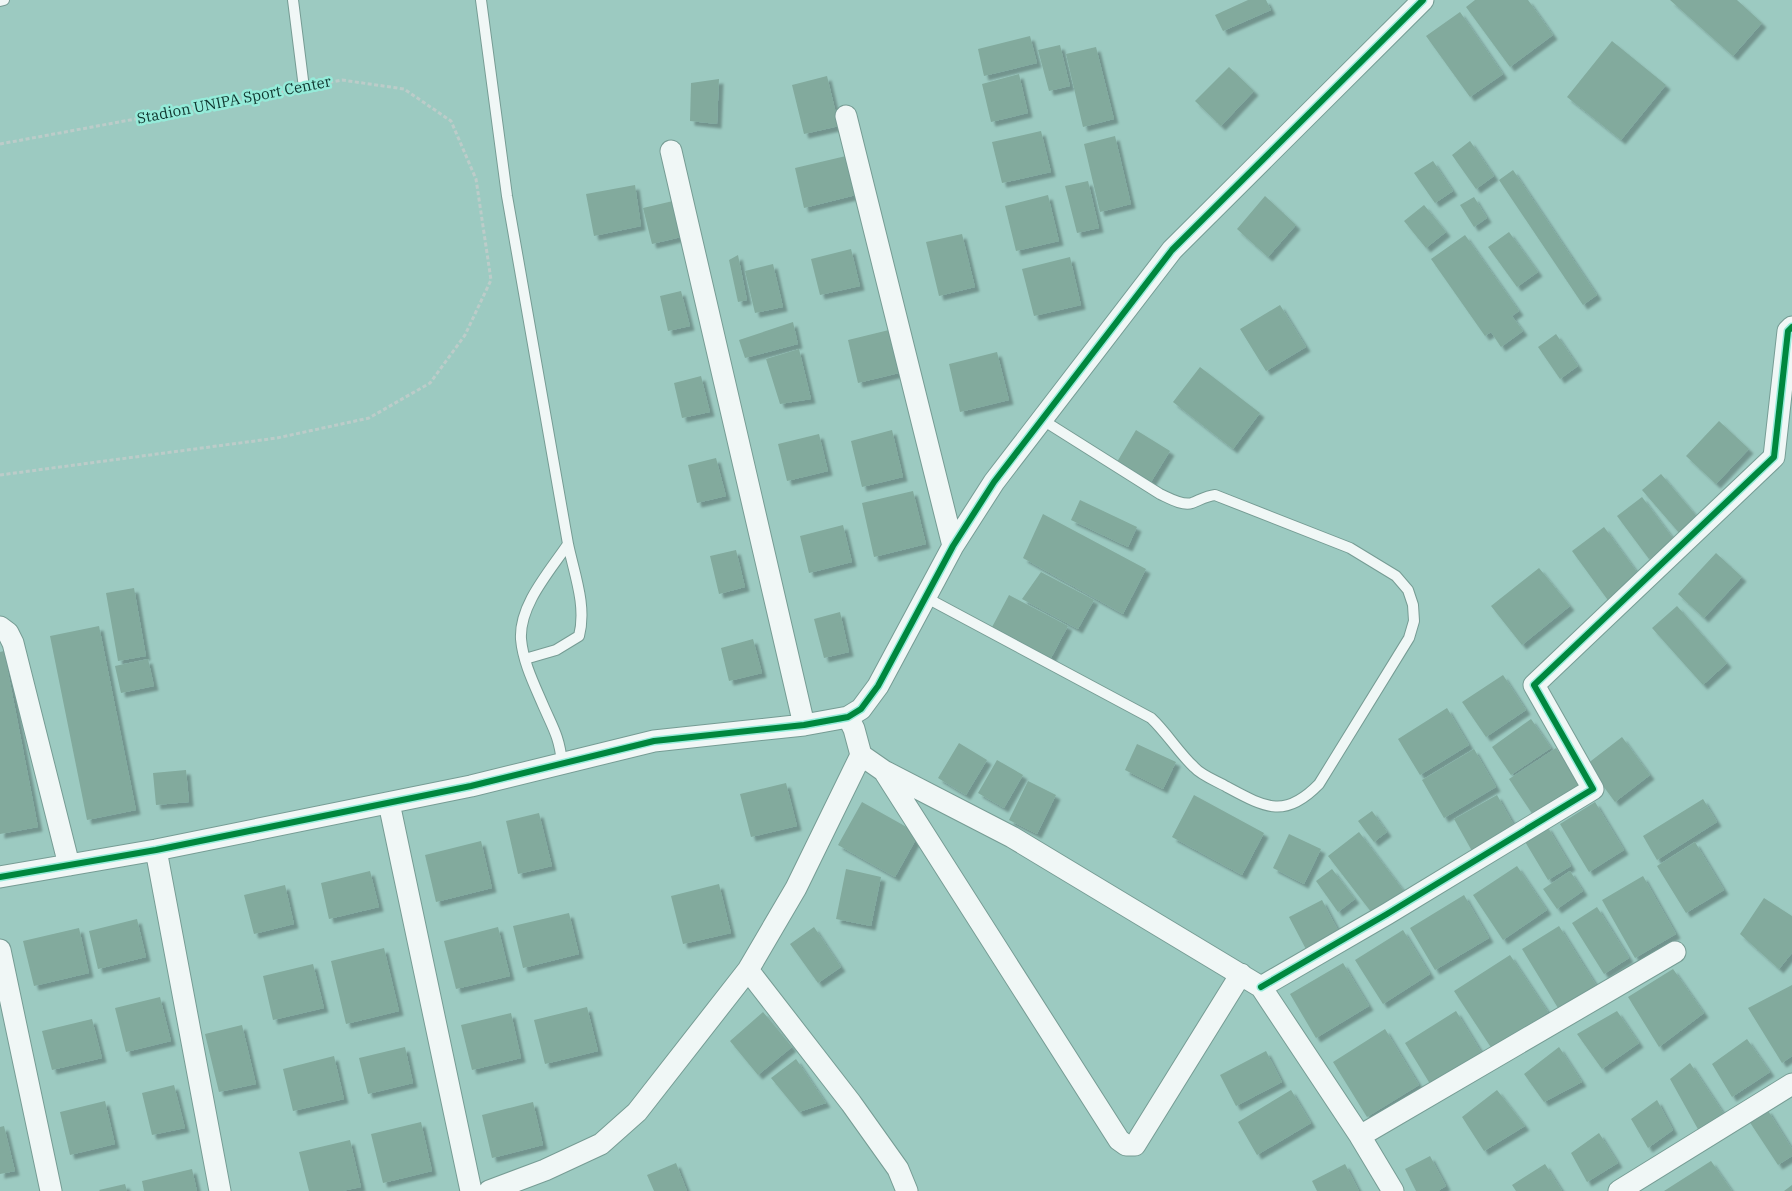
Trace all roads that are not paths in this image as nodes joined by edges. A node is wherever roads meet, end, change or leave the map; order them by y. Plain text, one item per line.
1 (4, 0) edge
2 (293, 0) edge
3 (481, 0) edge
4 (1423, 0) edge
5 (0, 1) edge
6 (304, 88) road end
7 (846, 116) dead end
8 (671, 151) dead end
9 (1792, 327) edge
10 (1041, 419) junction
11 (568, 544) junction
12 (953, 546) junction
13 (925, 597) junction
14 (0, 627) edge
15 (525, 659) junction
16 (848, 717) junction
17 (804, 725) junction
18 (861, 755) junction
19 (562, 762) junction
20 (884, 770) junction
21 (389, 802) junction
22 (156, 850) junction
23 (69, 864) junction
24 (0, 877) edge
25 (0, 950) edge
26 (1675, 952) dead end
27 (748, 970) junction
28 (1241, 974) junction
29 (1261, 987) junction
30 (1792, 1084) edge
31 (1360, 1136) junction
32 (51, 1191) edge
33 (220, 1191) edge
34 (471, 1191) edge
35 (488, 1191) edge
36 (907, 1191) edge
37 (1393, 1191) edge
38 (1619, 1191) edge

1 - 5 lane
2 - 6 lane
3 - 11 lane
4 - 10 street
7 - 12 street
8 - 17 street
9 - 29 street
10 - 12 street
10 - 13 lane
11 - 15 lane
11 - 15 lane
12 - 13 street
13 - 16 street
14 - 23 street
15 - 19 lane
16 - 17 street
16 - 18 street
17 - 19 street
18 - 20 street
18 - 27 street
19 - 21 street
20 - 28 street
20 - 28 street
21 - 22 street
21 - 34 street
22 - 23 street
22 - 33 street
23 - 24 street
25 - 32 street
26 - 31 street
27 - 35 street
27 - 36 street
28 - 29 street
29 - 31 street
30 - 38 street
31 - 37 street

